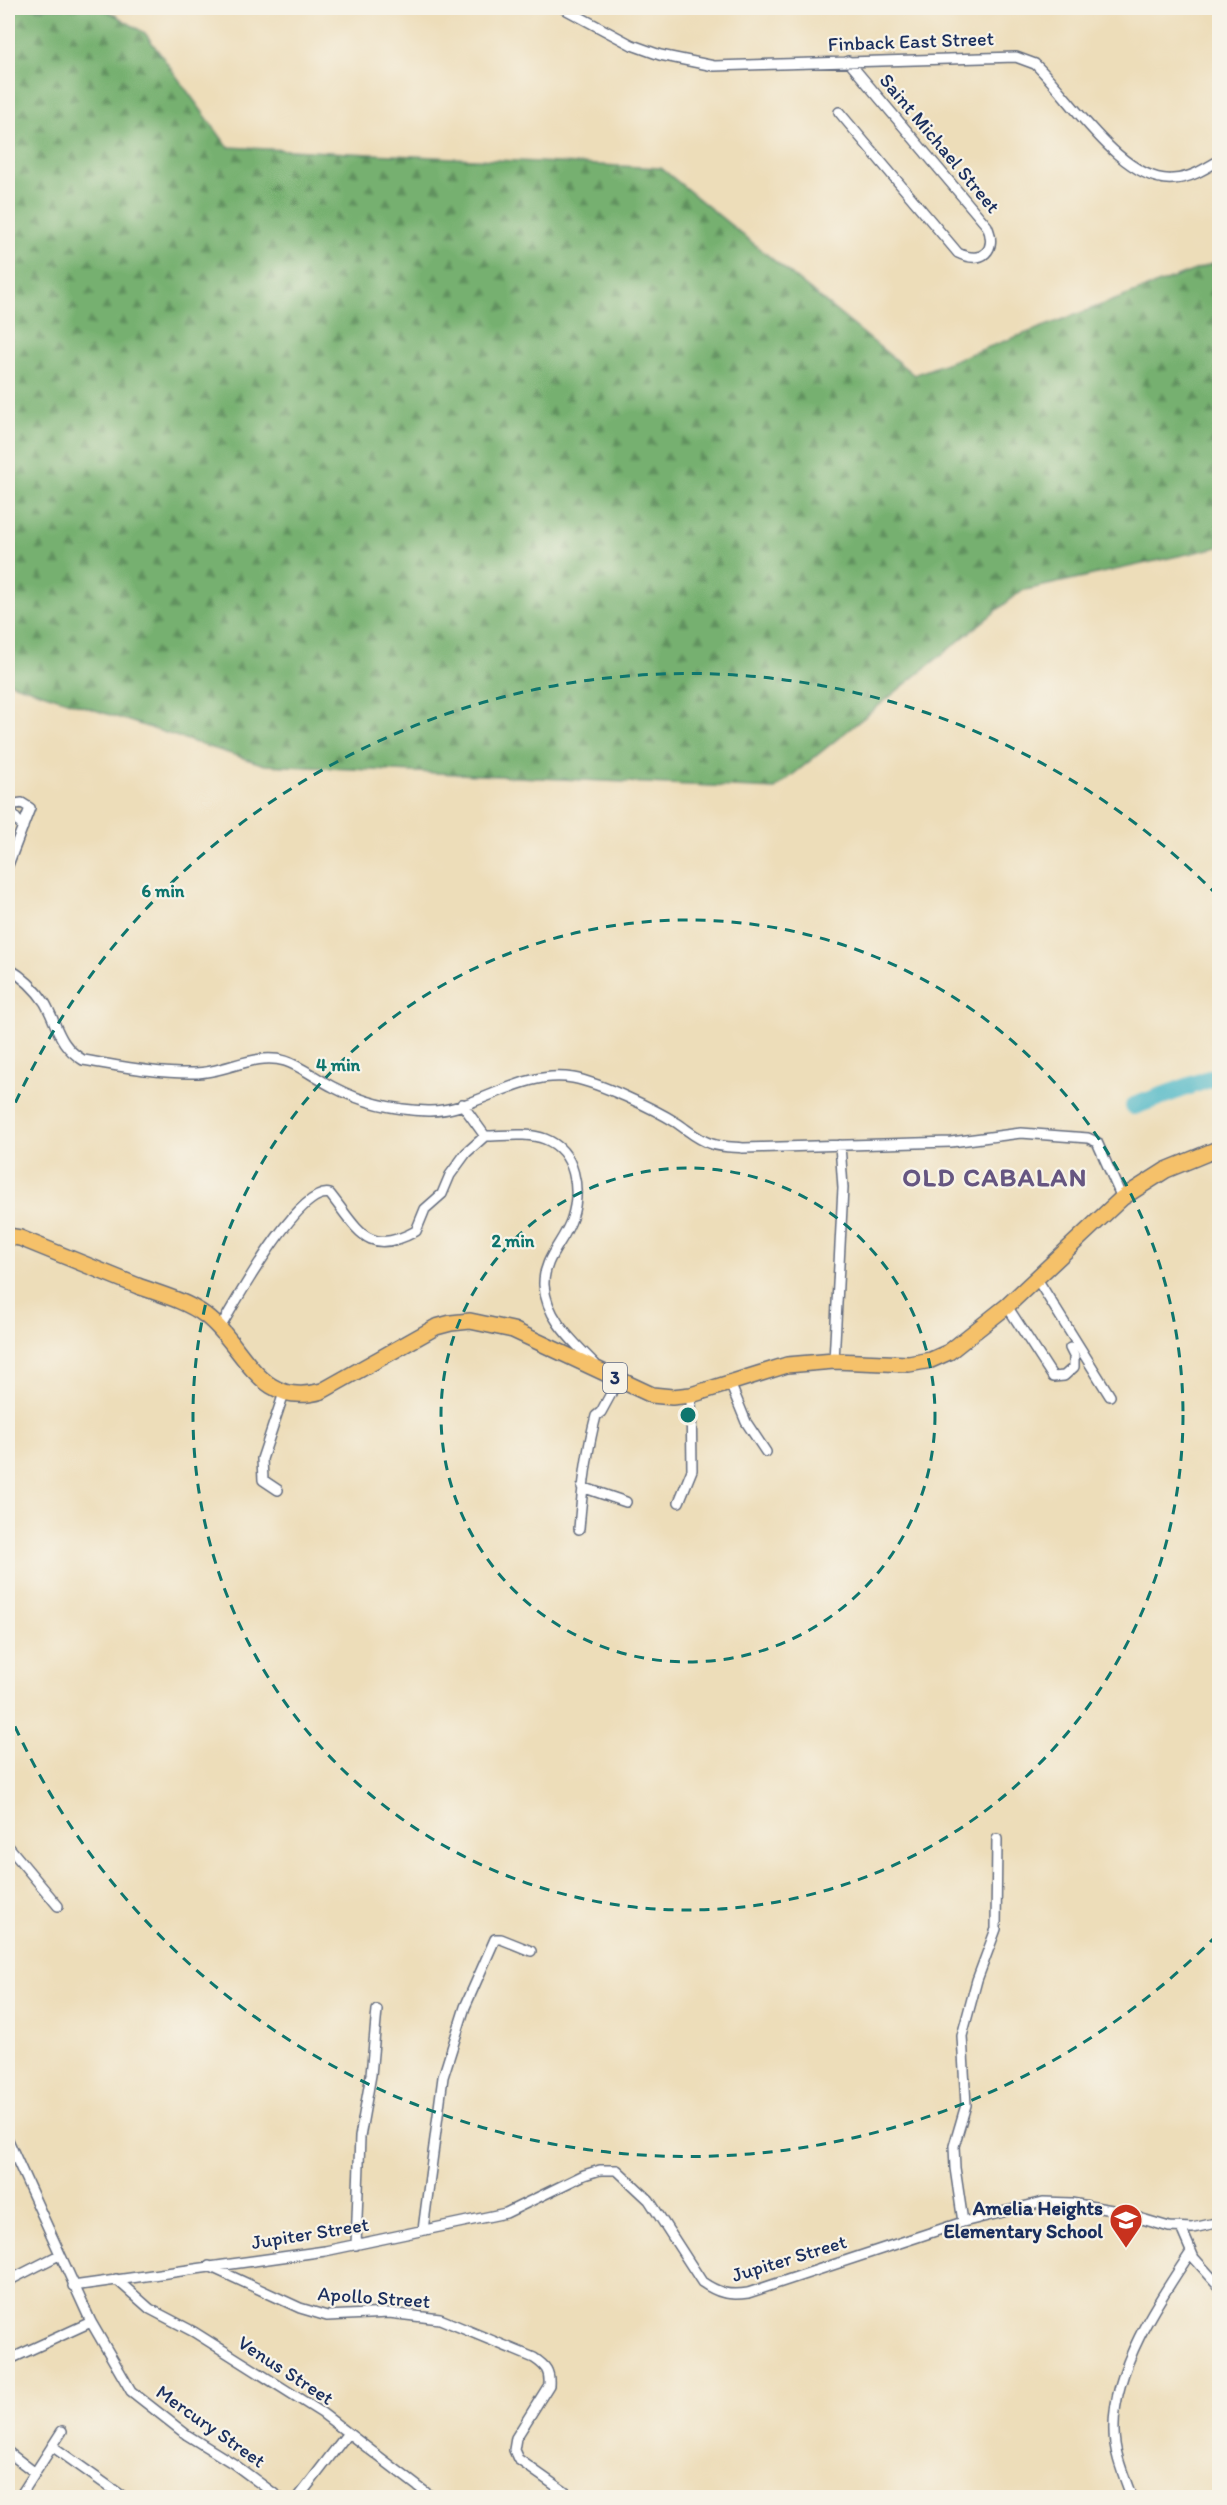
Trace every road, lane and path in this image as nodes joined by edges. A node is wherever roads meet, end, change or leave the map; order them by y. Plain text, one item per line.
1 (563, 8) edge
2 (848, 61) junction
3 (839, 112) dead end
4 (1220, 160) edge
5 (8, 807) edge
6 (23, 827) junction
7 (8, 865) edge
8 (8, 968) edge
9 (462, 1104) junction
10 (485, 1136) junction
11 (840, 1145) junction
12 (1220, 1148) edge
13 (1122, 1198) junction
14 (8, 1236) edge
15 (1037, 1279) junction
16 (1007, 1306) junction
17 (220, 1328) junction
18 (1070, 1348) dead end
19 (834, 1361) junction
20 (601, 1370) junction
21 (619, 1379) junction
22 (730, 1383) junction
23 (284, 1393) junction
24 (691, 1395) junction
25 (1110, 1396) dead end
26 (766, 1452) dead end
27 (582, 1487) junction
28 (279, 1490) dead end
29 (626, 1502) dead end
30 (679, 1502) dead end
31 (579, 1529) dead end
32 (997, 1839) dead end
33 (8, 1846) edge
34 (58, 1906) dead end
35 (531, 1951) dead end
36 (377, 2010) dead end
37 (8, 2140) edge
38 (963, 2222) junction
39 (1220, 2222) edge
40 (1181, 2228) junction
41 (423, 2230) junction
42 (356, 2245) junction
43 (1191, 2252) junction
44 (59, 2255) junction
45 (209, 2266) junction
46 (116, 2279) junction
47 (8, 2281) edge
48 (73, 2286) junction
49 (1220, 2287) edge
50 (91, 2322) junction
51 (8, 2360) edge
52 (62, 2431) dead end
53 (348, 2433) junction
54 (52, 2446) junction
55 (8, 2452) edge
56 (34, 2472) junction
57 (19, 2498) edge
58 (125, 2498) edge
59 (280, 2498) edge
60 (298, 2498) edge
61 (433, 2498) edge
62 (573, 2498) edge
63 (1132, 2498) edge

1 - 2 street, Finback East Street
2 - 3 street, Saint Michael Street
2 - 4 street, Finback East Street
5 - 6 street
5 - 6 street
6 - 7 street
8 - 9 street
9 - 10 street
9 - 11 street
10 - 17 street
10 - 20 street
11 - 13 street
11 - 19 street
12 - 13 highway, 3
13 - 15 highway, 3
14 - 17 highway
15 - 16 highway, 3
15 - 25 street
16 - 18 street
16 - 19 highway, 3
17 - 23 highway
19 - 22 highway, 3
20 - 21 highway, 3
20 - 23 highway, 3
21 - 24 highway, 3
21 - 27 street
22 - 24 highway, 3
22 - 26 street
23 - 28 street
24 - 30 street
27 - 29 street
27 - 31 street
32 - 38 street
33 - 34 street
35 - 41 street
36 - 42 street
37 - 44 street, Mercury Street
38 - 40 street, Jupiter Street
38 - 41 street, Jupiter Street
39 - 40 street, Jupiter Street
40 - 43 street
41 - 42 street, Jupiter Street
42 - 45 street, Jupiter Street
43 - 49 street
43 - 63 street
44 - 47 street
44 - 48 street, Mercury Street
45 - 46 street, Jupiter Street
45 - 62 street, Apollo Street
46 - 48 street, Jupiter Street
46 - 53 street, Venus Street
48 - 50 street, Mercury Street
50 - 51 street
50 - 59 street, Mercury Street
52 - 54 street
53 - 60 street
53 - 61 street, Venus Street
54 - 56 street
54 - 58 street
55 - 56 street
56 - 57 street

